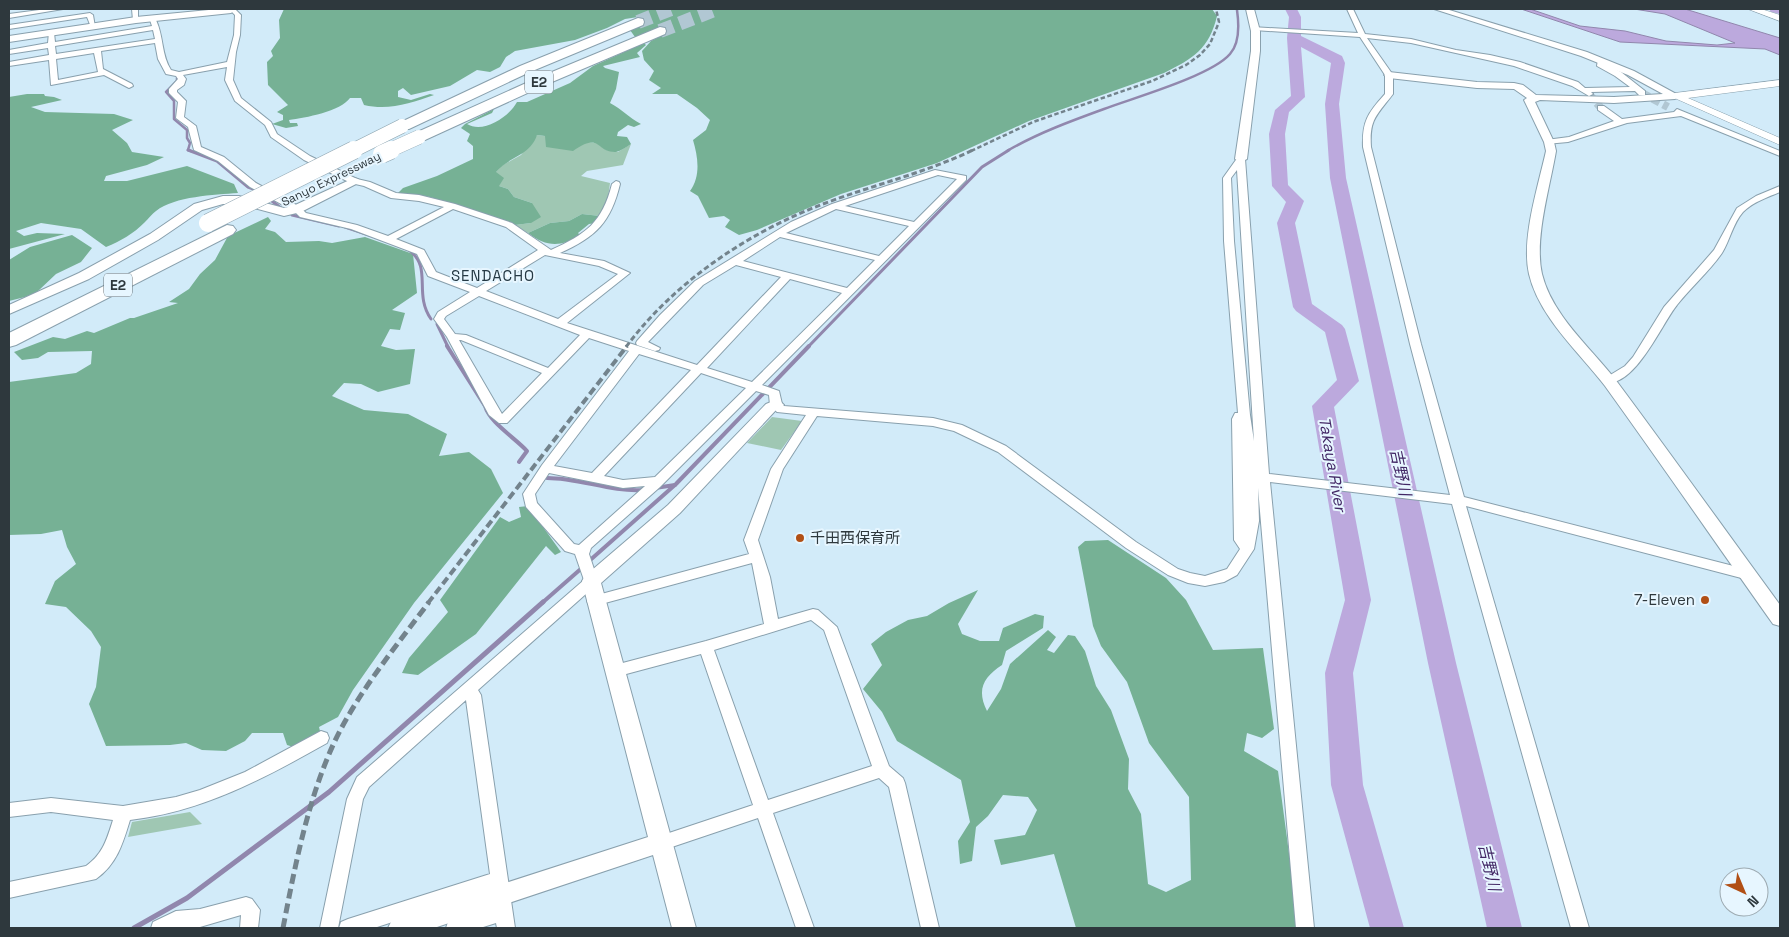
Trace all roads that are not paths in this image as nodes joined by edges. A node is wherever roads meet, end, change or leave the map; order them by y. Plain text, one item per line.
1 (60, 9) edge
2 (135, 9) edge
3 (232, 9) edge
4 (1250, 9) edge
5 (1350, 9) edge
6 (1438, 9) edge
7 (1753, 9) edge
8 (89, 12) edge
9 (9, 16) edge
10 (1780, 18) edge
11 (136, 20) junction
12 (638, 22) tunnel mouth
13 (155, 23) junction
14 (93, 26) junction
15 (9, 27) edge
16 (1254, 28) junction
17 (660, 31) tunnel mouth
18 (51, 33) junction
19 (1360, 35) junction
20 (9, 39) edge
21 (160, 40) junction
22 (52, 45) junction
23 (97, 50) junction
24 (9, 52) edge
25 (53, 57) junction
26 (1601, 61) junction
27 (9, 64) edge
28 (230, 64) junction
29 (104, 73) junction
30 (179, 74) junction
31 (1389, 75) junction
32 (1780, 83) edge
33 (130, 86) dead end
34 (1533, 98) junction
35 (1672, 101) junction
36 (1601, 108) tunnel mouth
37 (1683, 113) junction
38 (1621, 122) junction
39 (1721, 129) junction
40 (1550, 142) junction
41 (1780, 142) edge
42 (1780, 148) edge
43 (1780, 154) edge
44 (1241, 159) junction
45 (354, 181) junction
46 (616, 184) dead end
47 (1780, 189) edge
48 (452, 206) junction
49 (835, 206) junction
50 (296, 209) junction
51 (915, 225) junction
52 (777, 233) junction
53 (388, 240) junction
54 (547, 252) junction
55 (881, 259) junction
56 (735, 262) junction
57 (788, 276) junction
58 (848, 290) junction
59 (476, 292) junction
60 (9, 310) edge
61 (560, 323) junction
62 (9, 325) edge
63 (587, 334) junction
64 (452, 337) junction
65 (9, 341) edge
66 (635, 351) junction
67 (701, 367) junction
68 (549, 372) junction
69 (1608, 380) junction
70 (758, 388) junction
71 (776, 399) junction
72 (813, 413) junction
73 (1244, 415) junction
74 (546, 468) junction
75 (1257, 477) junction
76 (595, 478) junction
77 (655, 486) junction
78 (1458, 500) junction
79 (1247, 548) junction
80 (583, 554) junction
81 (757, 557) junction
82 (1749, 575) junction
83 (591, 585) junction
84 (1780, 619) edge
85 (772, 626) junction
86 (706, 647) junction
87 (615, 671) junction
88 (469, 689) junction
89 (321, 738) dead end
90 (882, 770) junction
91 (762, 809) junction
92 (9, 810) edge
93 (124, 813) junction
94 (660, 843) junction
95 (9, 890) edge
96 (502, 904) edge
97 (160, 928) edge
98 (249, 928) edge
99 (329, 928) edge
100 (348, 928) edge
101 (400, 928) edge
102 (455, 928) edge
103 (684, 928) edge
104 (805, 928) edge
105 (930, 928) edge
106 (1305, 928) edge
107 (1580, 928) edge

1 - 9 street
2 - 11 street
3 - 13 street
3 - 28 street
4 - 16 street
5 - 19 street
6 - 26 street
7 - 10 main road
8 - 14 street
8 - 15 street
11 - 13 street
11 - 14 street
12 - 62 highway, Sanyo Expressway / E2, bridge
13 - 21 street
13 - 22 street
14 - 18 street
16 - 19 street
16 - 44 street
17 - 65 highway, Sanyo Expressway / E2, bridge
18 - 20 street
18 - 22 street
19 - 26 street
19 - 31 street
21 - 23 street
21 - 30 street
22 - 24 street
22 - 25 street
23 - 25 street
23 - 29 street
25 - 27 street
25 - 29 street
26 - 35 street
28 - 30 street
28 - 45 street
29 - 33 street
30 - 50 street
31 - 34 street
31 - 78 street
32 - 35 main road
34 - 35 street
34 - 40 street
35 - 37 street
35 - 41 main road
36 - 38 street
37 - 38 street
37 - 39 street
38 - 40 street
39 - 42 street
39 - 43 street
40 - 69 street
44 - 73 street
44 - 75 street
45 - 48 street
45 - 50 street
46 - 54 street
47 - 69 street
48 - 53 street
48 - 54 street
49 - 51 street
49 - 51 street
49 - 52 street
50 - 53 street
50 - 60 street
51 - 55 street
52 - 55 street
52 - 56 street
53 - 59 street
54 - 59 street
54 - 61 street
55 - 58 street
56 - 57 street
56 - 67 street
57 - 58 street
57 - 67 street
58 - 70 street
59 - 61 street
59 - 64 street
61 - 63 street
63 - 66 street
63 - 68 street
64 - 68 street
64 - 68 street
66 - 67 street
66 - 74 street
67 - 70 street
67 - 76 street
69 - 82 street
70 - 71 street
70 - 77 street
71 - 72 street
71 - 83 street
72 - 79 street
72 - 81 street
73 - 75 street
73 - 79 street
74 - 76 street
74 - 80 street
75 - 78 street
75 - 79 street
75 - 106 street
76 - 77 street
77 - 80 street
78 - 82 street
78 - 107 street
80 - 83 street
81 - 83 street
81 - 85 street
82 - 84 street
83 - 87 street
83 - 88 street
85 - 86 street
85 - 90 street
86 - 87 street
86 - 91 street
87 - 94 street
88 - 96 street
88 - 99 street
89 - 93 street
90 - 91 street
90 - 105 street
91 - 94 street
91 - 104 street
92 - 93 street
93 - 95 street
94 - 96 street
94 - 103 street
96 - 100 street
96 - 101 street
96 - 102 street
97 - 98 street

